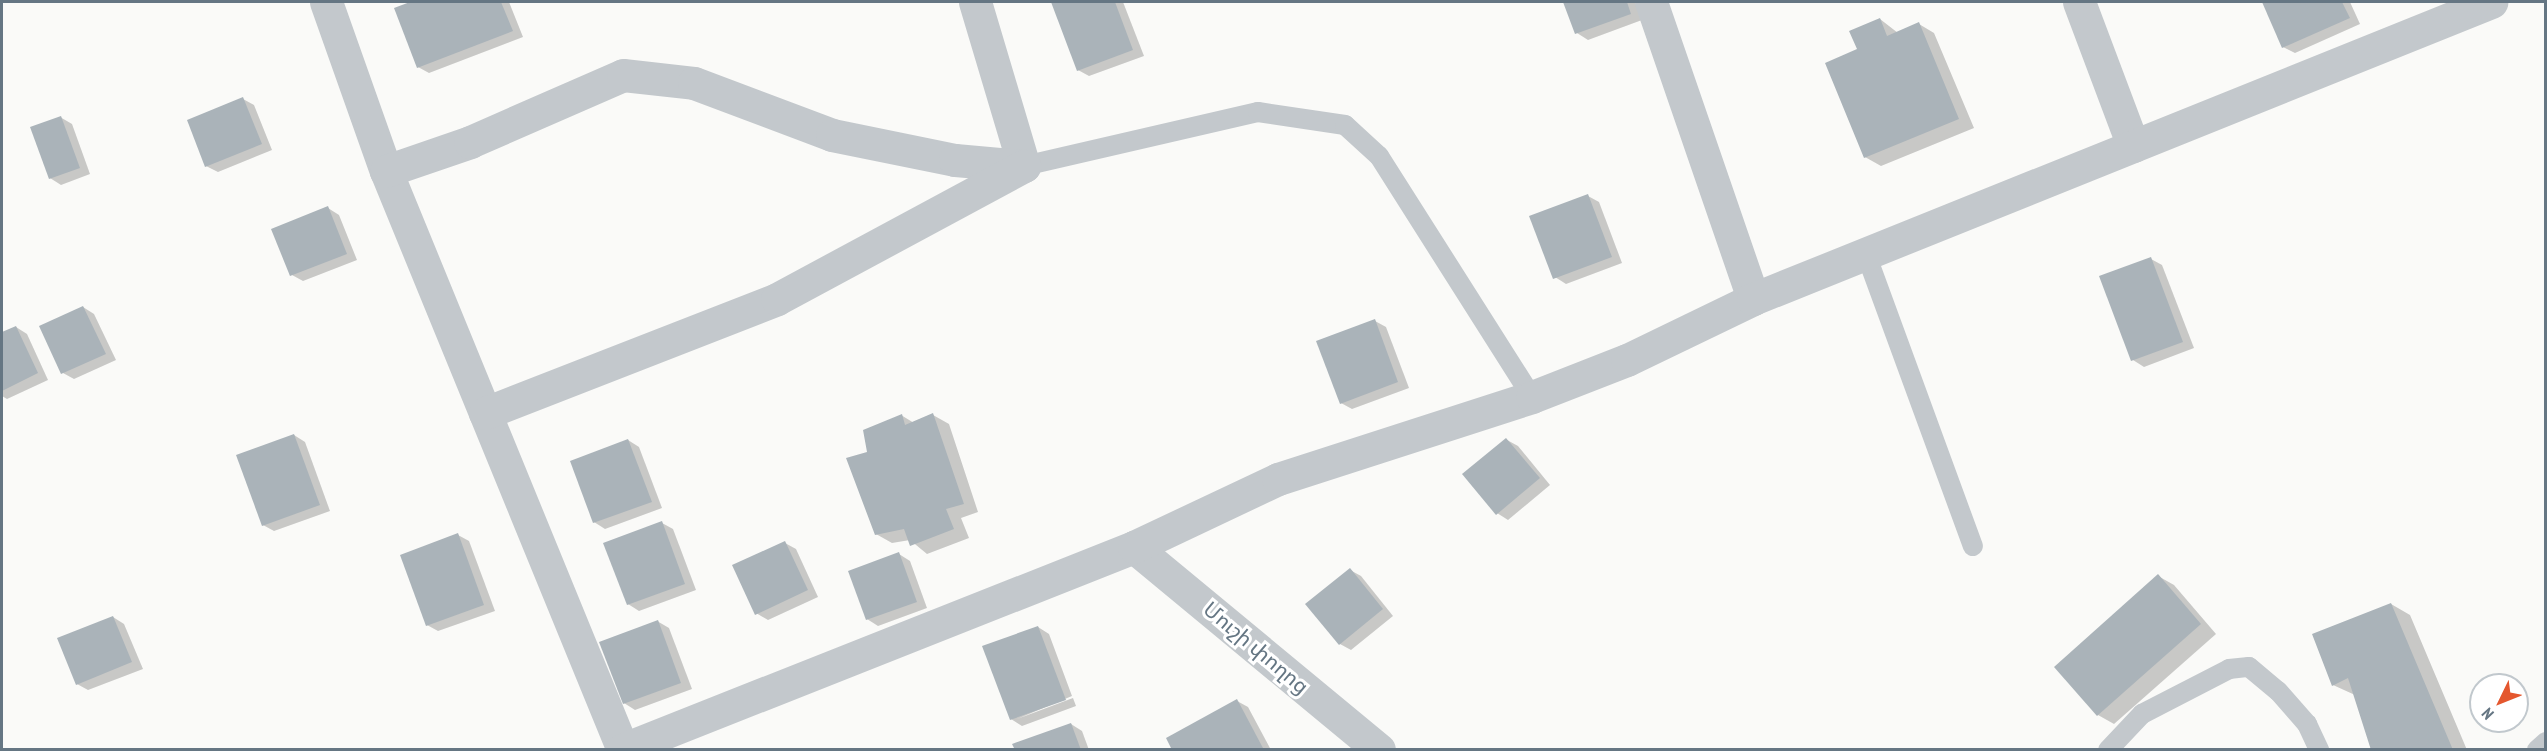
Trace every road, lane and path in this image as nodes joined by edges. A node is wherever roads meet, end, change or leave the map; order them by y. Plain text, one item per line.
1 (326, 2) edge
2 (975, 2) edge
3 (1651, 2) edge
4 (2079, 2) edge
5 (2491, 2) edge
6 (2450, 9) edge
7 (2133, 147) junction
8 (1024, 166) junction
9 (386, 171) junction
10 (1866, 254) junction
11 (1753, 300) junction
12 (1532, 397) junction
13 (485, 413) junction
14 (1973, 546) dead end
15 (1134, 547) junction
16 (2546, 742) edge
17 (622, 749) edge
18 (1379, 750) edge
19 (2108, 750) edge
20 (2319, 750) edge
21 (2537, 750) edge

1 - 9 street
2 - 8 street
3 - 11 street
4 - 7 street
5 - 6 street
6 - 7 street
7 - 10 street
8 - 9 street
8 - 12 lane
8 - 13 street
9 - 13 street
10 - 11 street
10 - 14 lane
11 - 12 street
12 - 15 street
13 - 17 street
15 - 17 street
15 - 18 street, Մուշի փողոց
16 - 21 lane
19 - 20 lane

